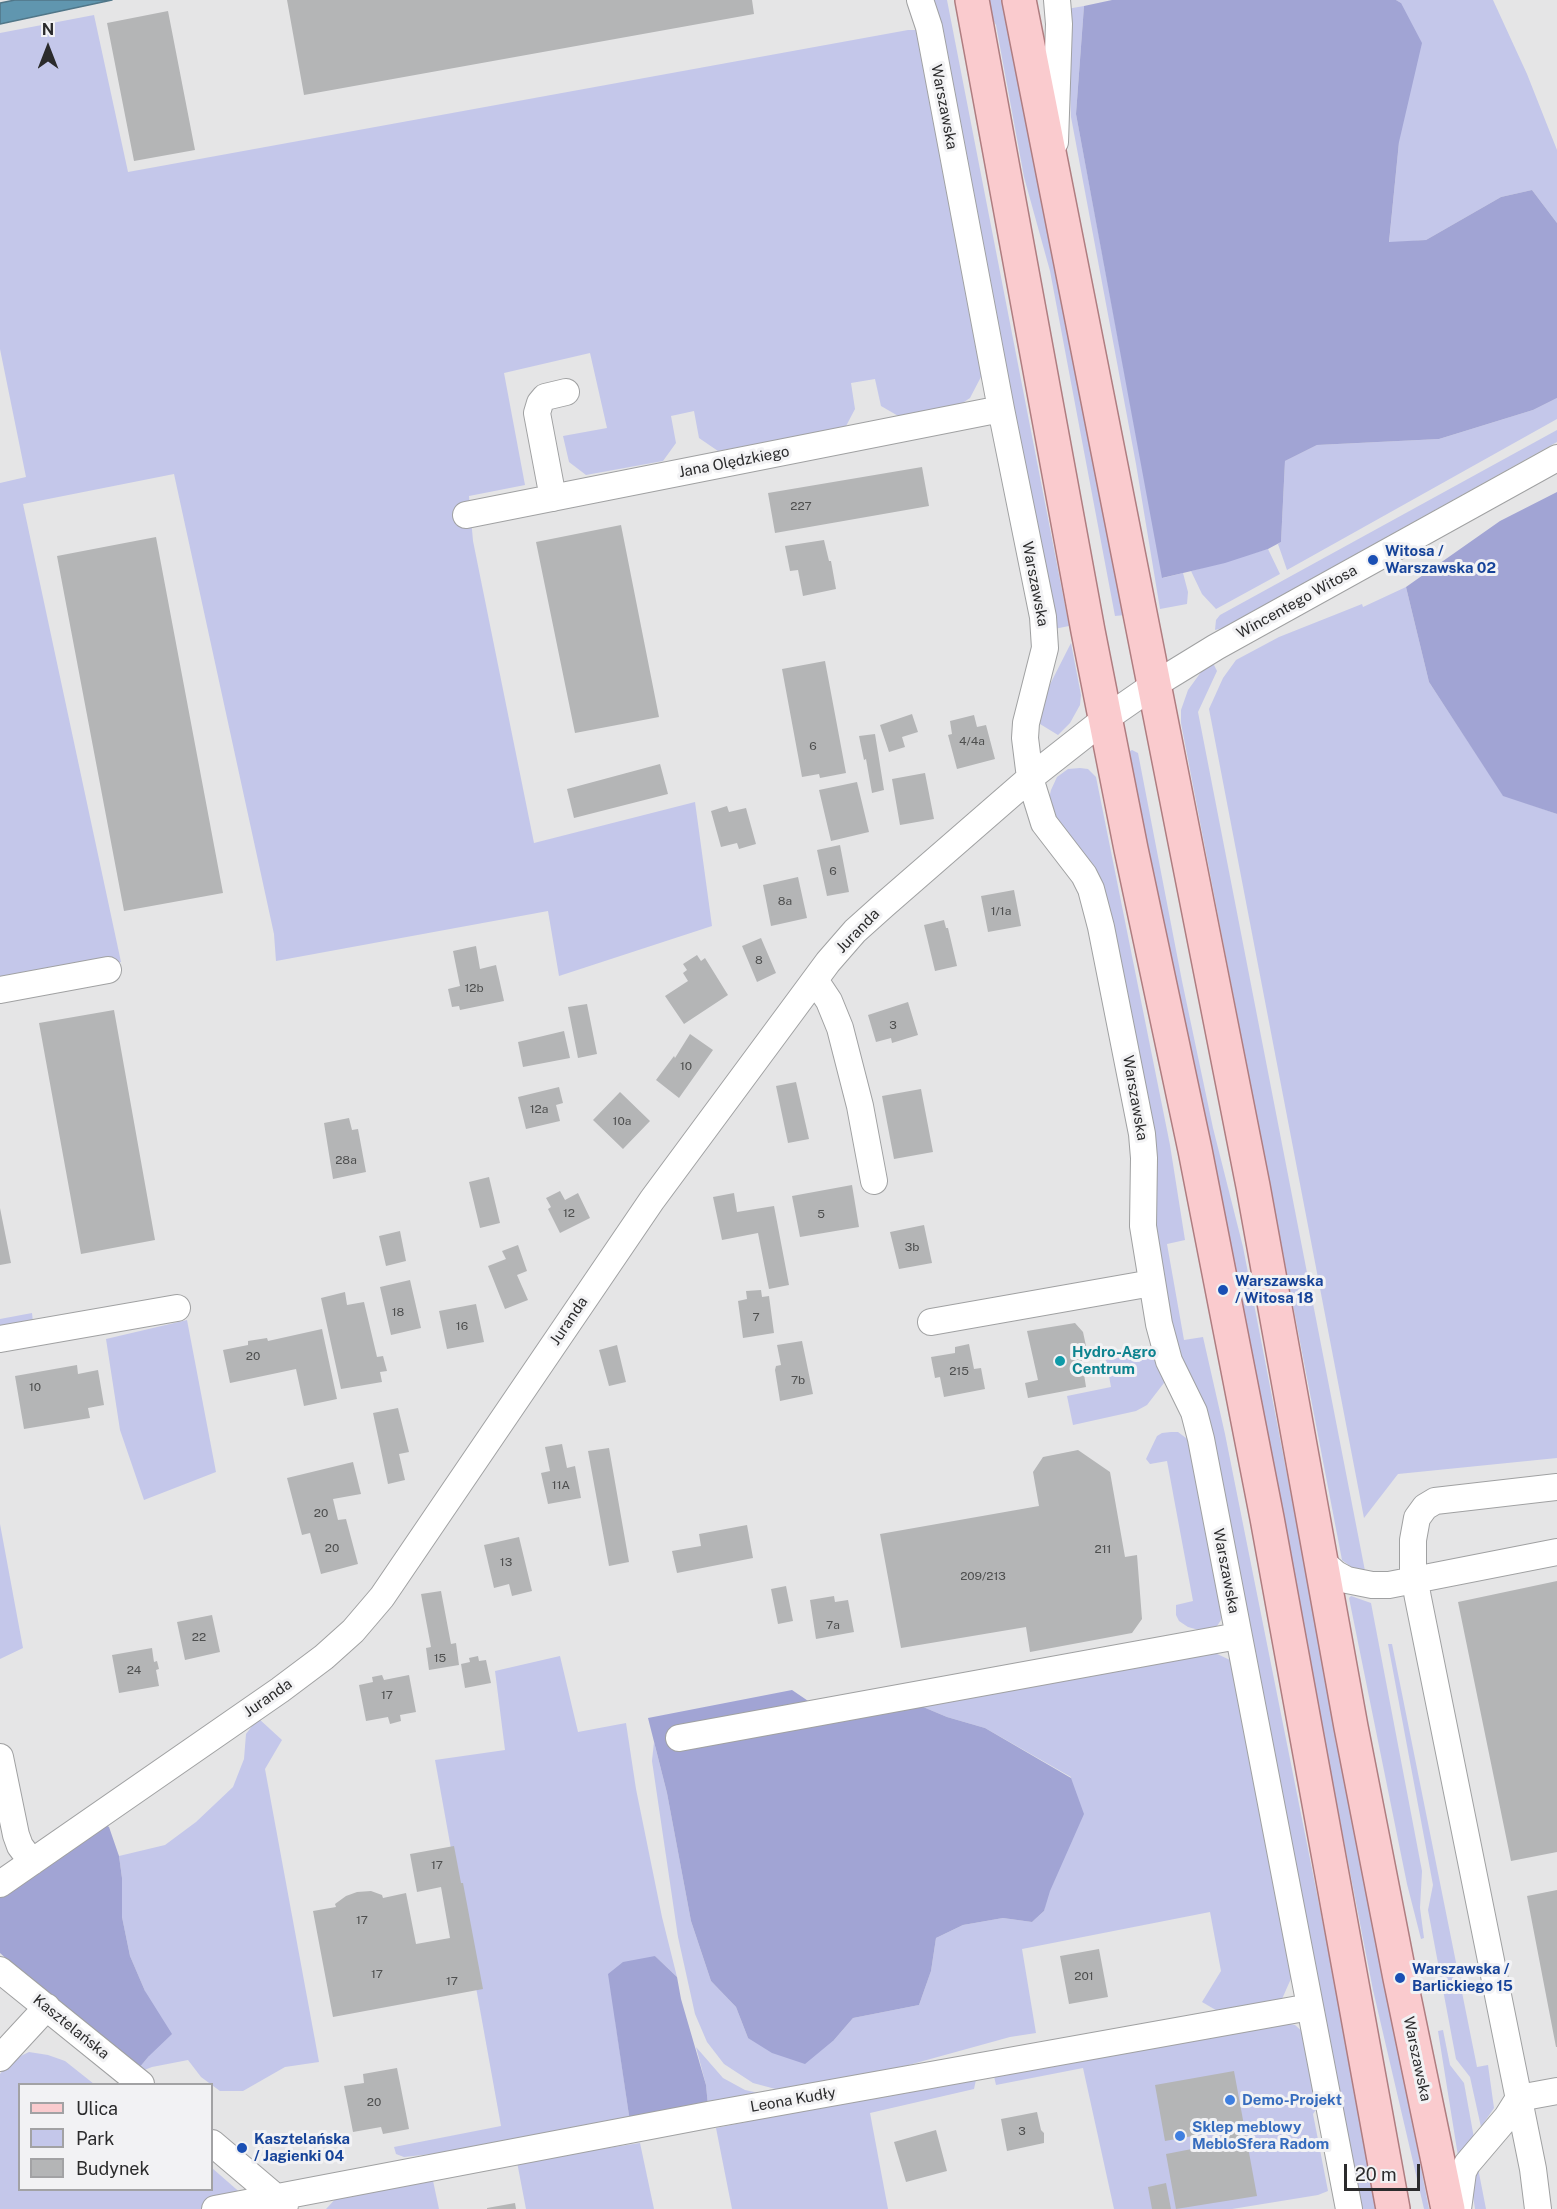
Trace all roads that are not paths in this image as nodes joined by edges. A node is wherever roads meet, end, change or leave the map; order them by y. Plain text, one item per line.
1 (920, 0) edge
2 (972, 0) edge
3 (1019, 0) edge
4 (1056, 0) edge
5 (1054, 178) junction
6 (566, 392) dead end
7 (1001, 409) junction
8 (1557, 458) edge
9 (553, 498) junction
10 (466, 515) dead end
11 (1154, 685) junction
12 (1106, 719) junction
13 (1030, 778) junction
14 (108, 970) dead end
15 (814, 980) junction
16 (0, 990) edge
17 (874, 1182) dead end
18 (1152, 1283) junction
19 (177, 1308) dead end
20 (931, 1322) dead end
21 (0, 1340) edge
22 (1557, 1487) edge
23 (1557, 1552) edge
24 (1320, 1560) junction
25 (1415, 1580) junction
26 (1238, 1636) junction
27 (679, 1738) dead end
28 (0, 1757) edge
29 (32, 1862) junction
30 (0, 1884) edge
31 (0, 1970) edge
32 (47, 2007) junction
33 (1310, 2007) junction
34 (0, 2058) edge
35 (139, 2083) edge
36 (1557, 2091) edge
37 (1519, 2098) junction
38 (213, 2144) edge
39 (283, 2203) edge
40 (215, 2209) edge
41 (1349, 2209) edge
42 (1393, 2209) edge
43 (1448, 2209) edge
44 (1458, 2209) edge
45 (1538, 2209) edge

1 - 7 street, Warszawska
2 - 12 main road
3 - 5 main road, Warszawska
4 - 5 street
5 - 11 main road, Warszawska
6 - 9 street
7 - 9 street, Jana Olędzkiego
7 - 13 street, Warszawska
8 - 11 street, Wincentego Witosa
9 - 10 street, Jana Olędzkiego
11 - 12 street, Wincentego Witosa
11 - 24 main road, Warszawska
12 - 13 street, Juranda
12 - 42 main road
13 - 15 street, Juranda
13 - 18 street, Warszawska
14 - 16 street
15 - 17 street
15 - 29 street, Juranda
18 - 20 street
18 - 26 street, Warszawska
19 - 21 street
22 - 25 street
23 - 25 street
24 - 25 street
24 - 43 main road, Warszawska
25 - 37 street
26 - 27 street
26 - 33 street, Warszawska
28 - 29 street
29 - 30 street, Juranda
31 - 32 street, Kasztelańska
32 - 34 street
32 - 35 street, Kasztelańska
33 - 39 street, Leona Kudły
33 - 41 street, Warszawska
36 - 37 street
37 - 44 street
37 - 45 street
38 - 39 street
39 - 40 street, Leona Kudły

